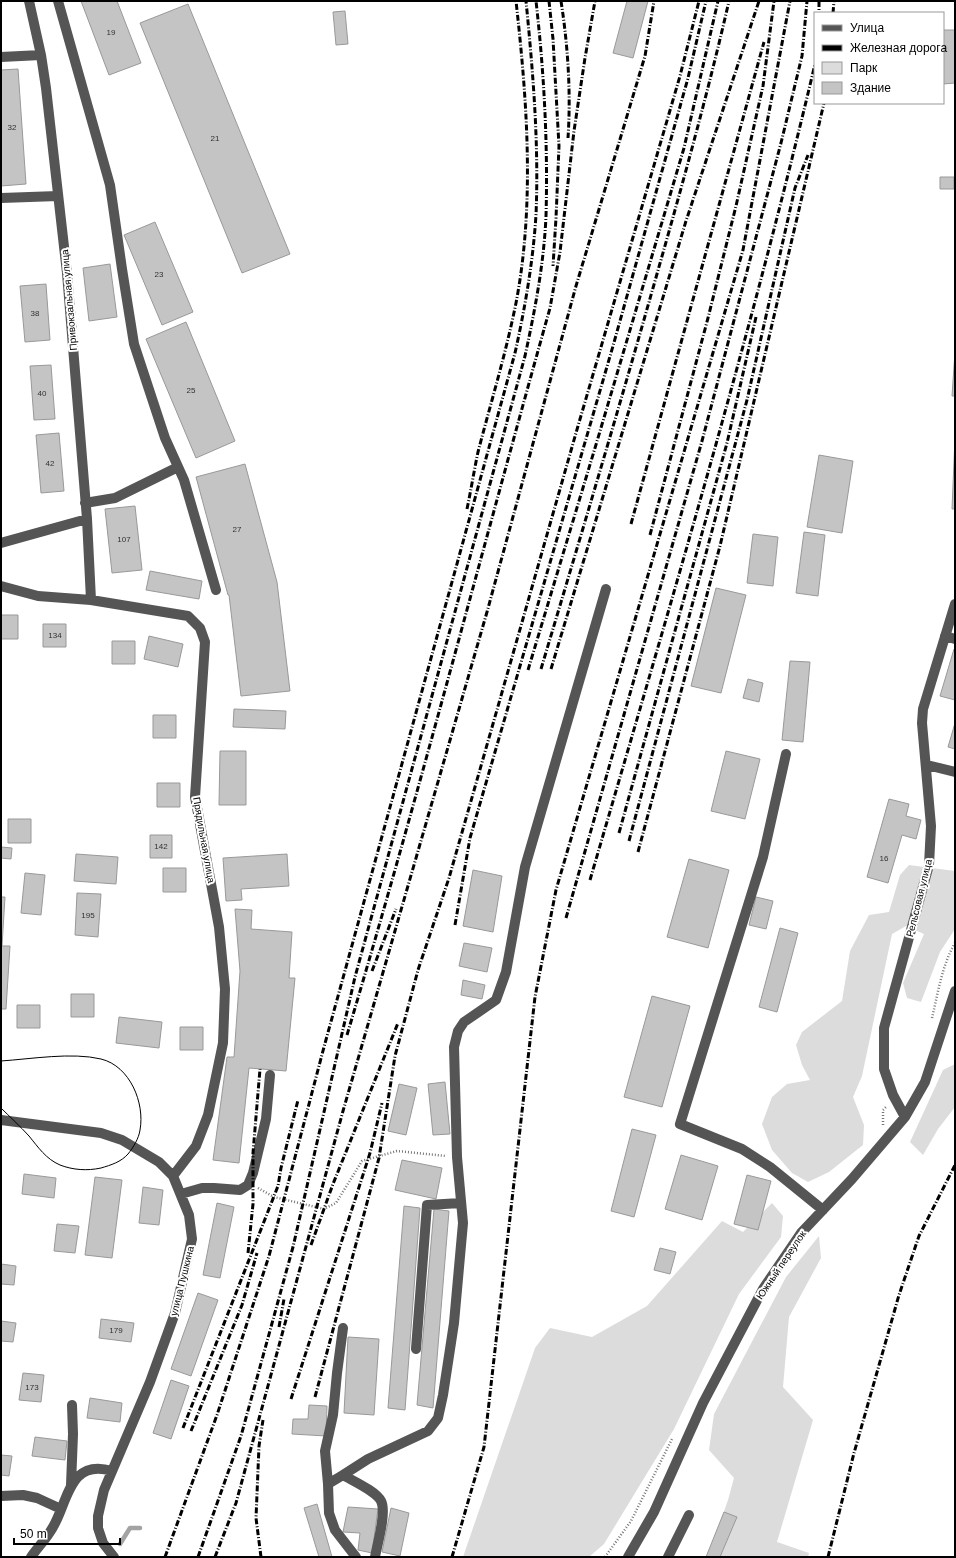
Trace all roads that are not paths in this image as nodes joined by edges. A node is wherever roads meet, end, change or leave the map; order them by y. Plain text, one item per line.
1 (29, 1) edge
2 (58, 1) edge
3 (41, 55) junction
4 (1, 57) edge
5 (58, 196) junction
6 (1, 198) edge
7 (178, 467) junction
8 (86, 503) junction
9 (87, 519) junction
10 (1, 543) edge
11 (1, 586) edge
12 (606, 589) dead end
13 (216, 590) dead end
14 (91, 600) junction
15 (955, 604) edge
16 (950, 638) edge
17 (786, 754) dead end
18 (927, 765) junction
19 (955, 772) edge
20 (955, 991) edge
21 (270, 1075) dead end
22 (905, 1117) junction
23 (1, 1120) edge
24 (173, 1176) junction
25 (182, 1194) junction
26 (461, 1203) junction
27 (823, 1210) junction
28 (343, 1328) dead end
29 (416, 1350) dead end
30 (72, 1405) dead end
31 (112, 1471) junction
32 (343, 1475) junction
33 (328, 1484) junction
34 (71, 1485) junction
35 (1, 1496) edge
36 (61, 1509) junction
37 (688, 1515) dead end
38 (31, 1557) edge
39 (114, 1557) edge
40 (356, 1557) edge
41 (375, 1557) edge
42 (628, 1557) edge
43 (668, 1557) edge

1 - 3 street, Привокзальная улица
2 - 7 street
3 - 4 street
3 - 5 street, Привокзальная улица
5 - 6 street
5 - 8 street, Привокзальная улица
7 - 8 street
7 - 13 street
8 - 9 street, Привокзальная улица
9 - 10 street
9 - 14 street, Привокзальная улица
11 - 14 street, Прядильная улица
12 - 26 street
14 - 24 street, Прядильная улица
15 - 16 street, Рельсовая улица
16 - 18 street, Рельсовая улица
17 - 27 street
18 - 19 street
18 - 22 street, Рельсовая улица
20 - 22 street, Южный переулок
21 - 25 street
22 - 27 street, Южный переулок
23 - 24 street, улица Пушкина
24 - 25 street, улица Пушкина
25 - 31 street, улица Пушкина
26 - 29 street
26 - 32 street
27 - 42 street, Южный переулок
28 - 33 street
30 - 34 street
31 - 34 street
31 - 39 street, улица Пушкина
32 - 33 street
32 - 41 street
33 - 40 street
34 - 36 street
35 - 36 street
36 - 38 street
37 - 43 street

